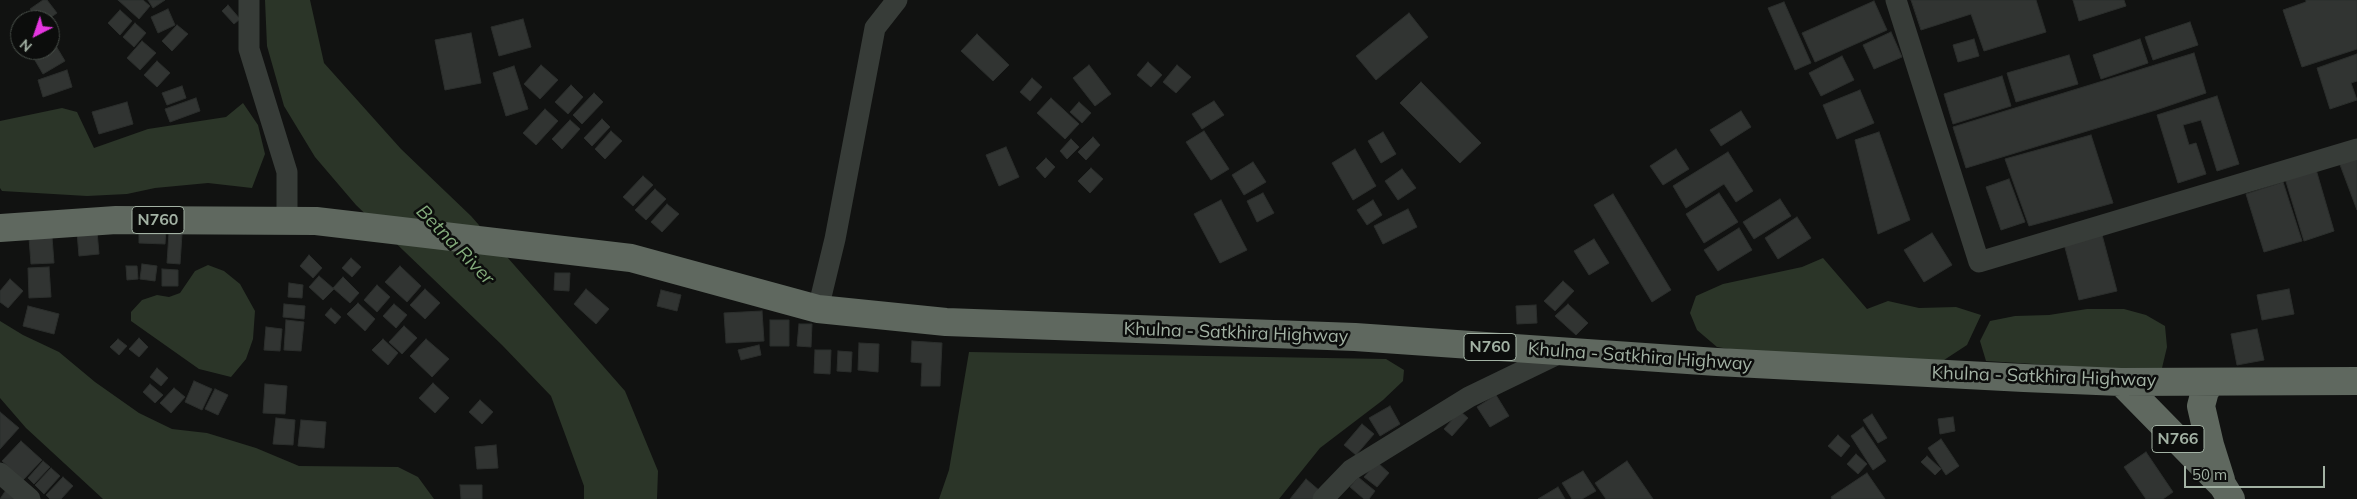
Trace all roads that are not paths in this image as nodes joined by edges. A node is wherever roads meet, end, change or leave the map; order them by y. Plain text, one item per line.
1 (249, 0) edge
2 (897, 0) edge
3 (1896, 0) edge
4 (2357, 149) edge
5 (287, 221) junction
6 (0, 228) edge
7 (818, 309) junction
8 (1562, 352) junction
9 (2357, 381) edge
10 (2121, 382) junction
11 (2212, 382) junction
12 (0, 473) edge
13 (2227, 493) edge
14 (30, 499) edge
15 (1323, 499) edge

1 - 5 street
2 - 7 street
3 - 4 street
5 - 6 highway, N760
5 - 7 highway, Khulna - Satkhira Highway / N760
7 - 8 highway, Khulna - Satkhira Highway / N760
8 - 10 highway, Khulna - Satkhira Highway / N760
8 - 15 street
9 - 11 highway, Khulna - Satkhira Highway / N760
10 - 11 highway, Khulna - Satkhira Highway / N760
10 - 13 highway, N766
11 - 13 highway
12 - 14 street

